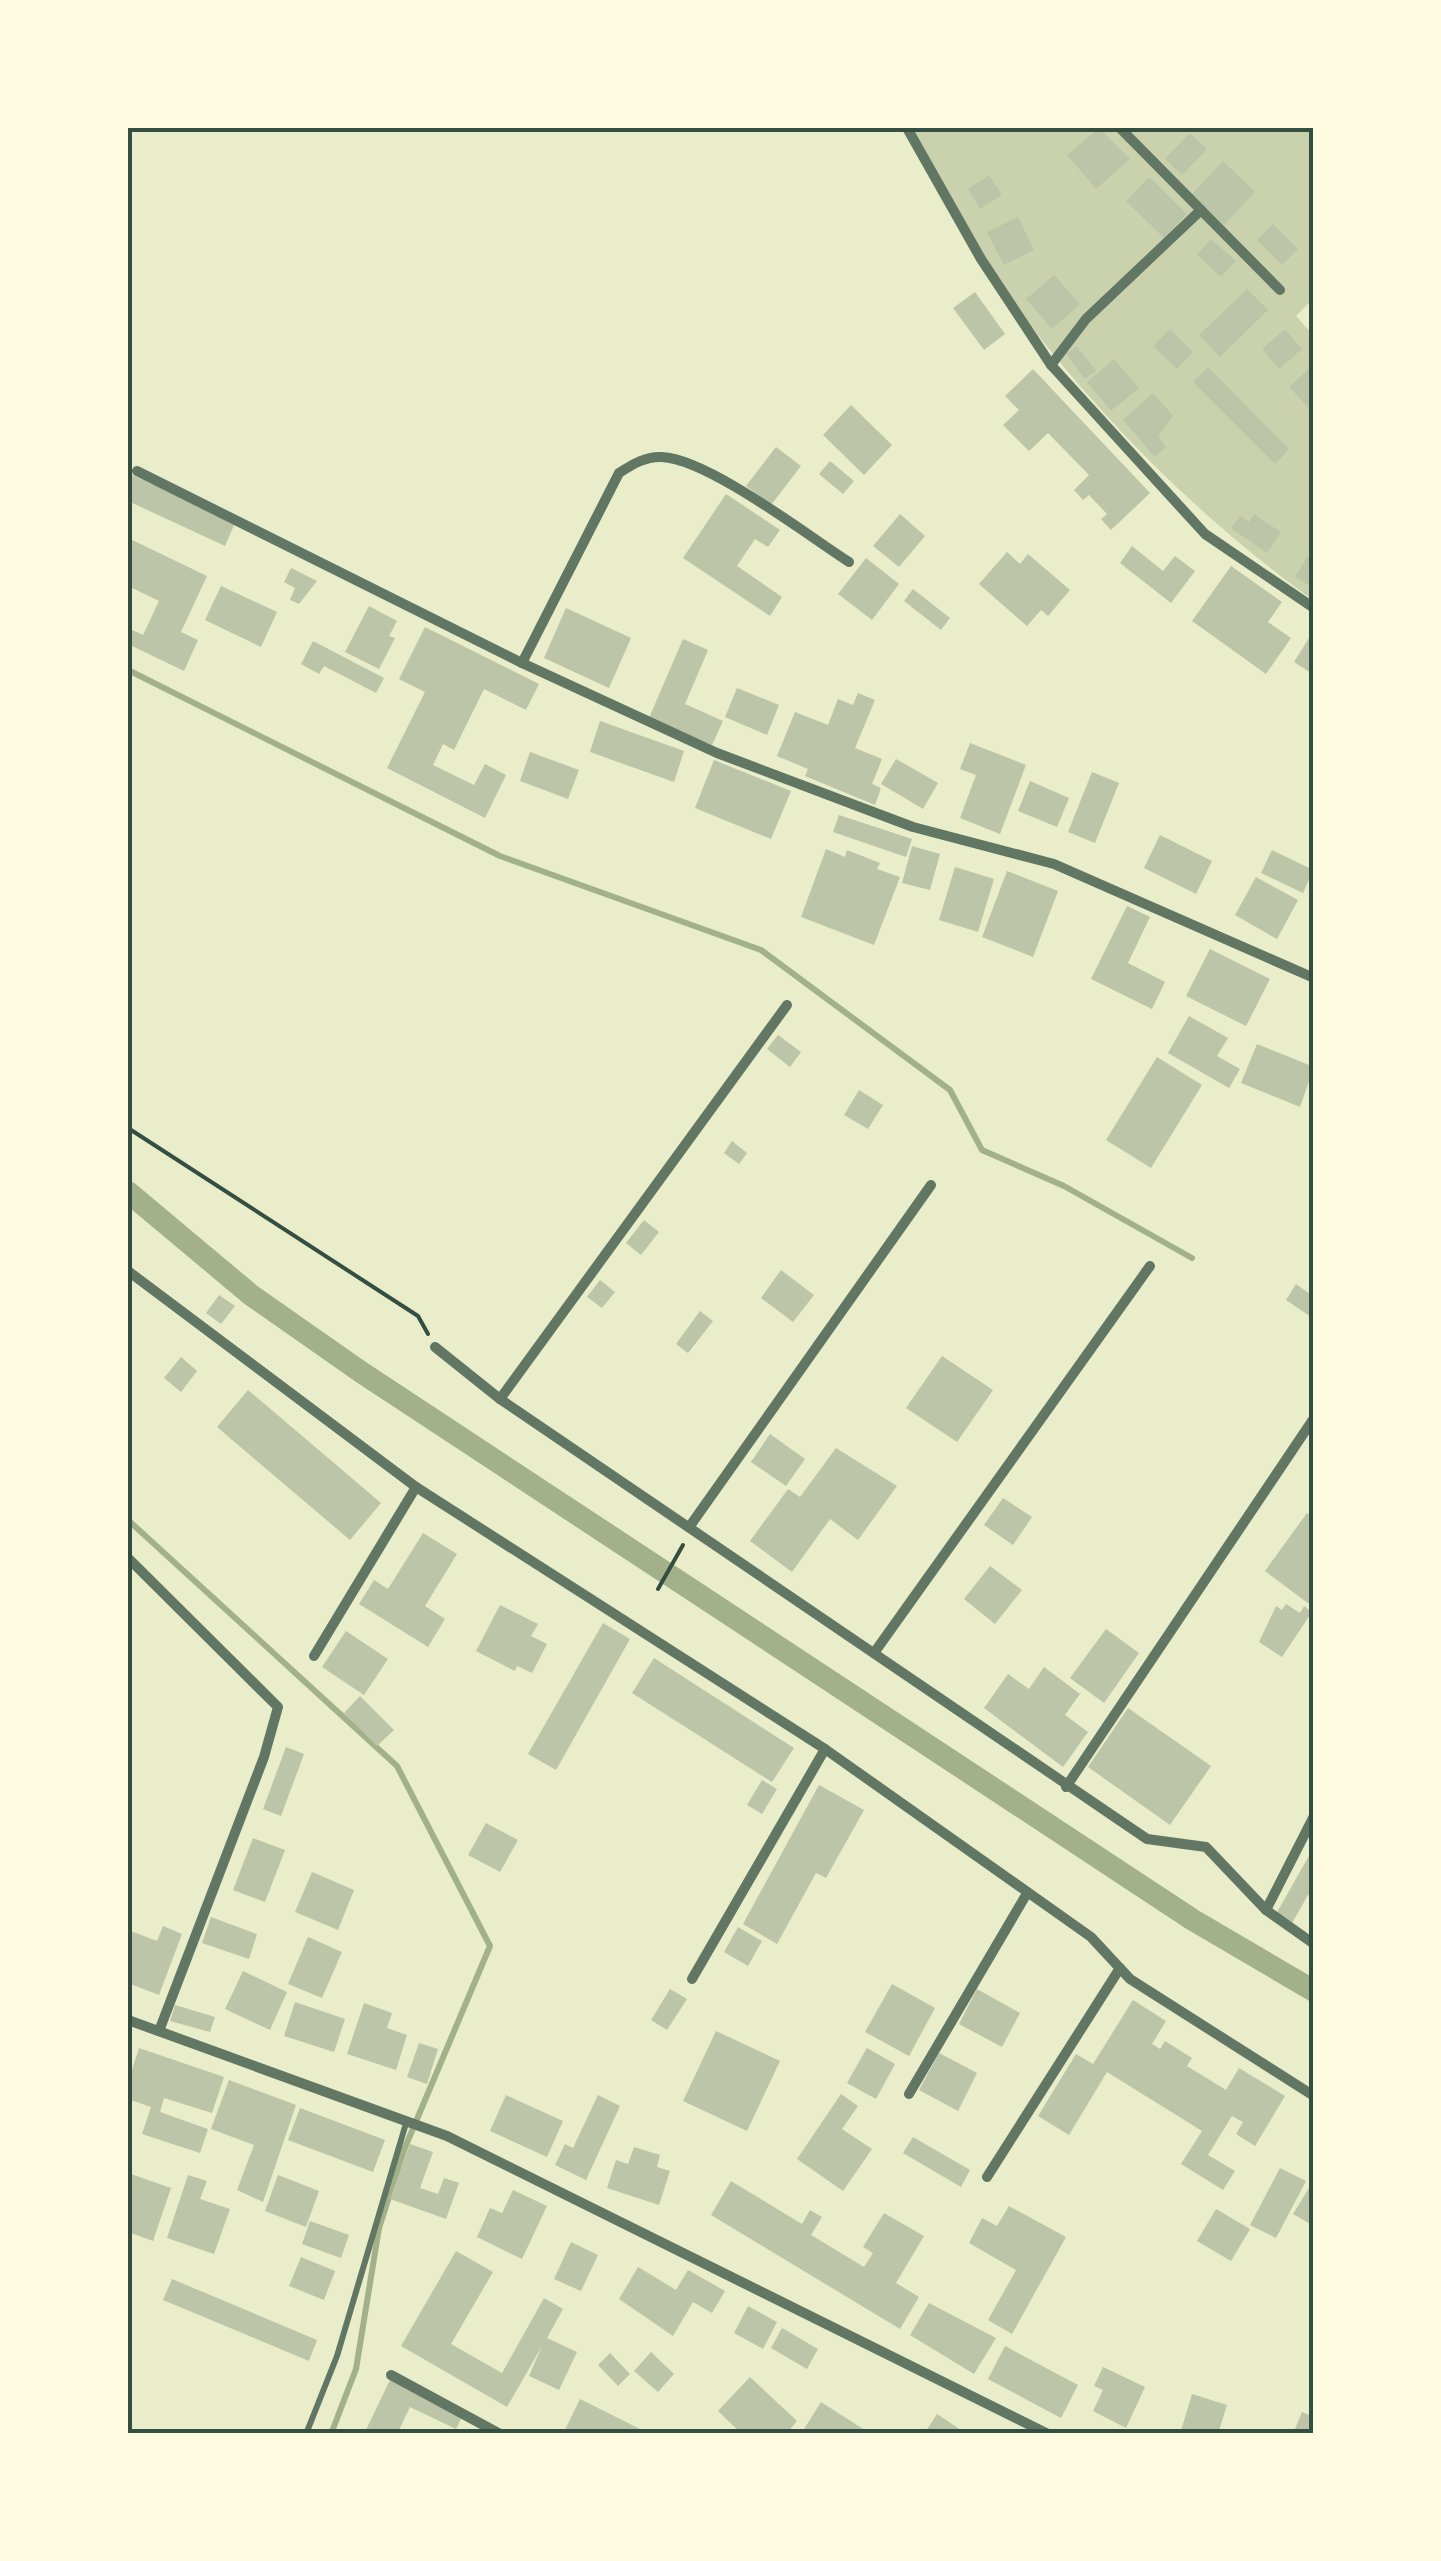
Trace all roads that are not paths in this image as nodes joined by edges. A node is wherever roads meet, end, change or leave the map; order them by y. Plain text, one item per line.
1 (907, 128) edge
2 (1120, 128) edge
3 (1201, 210) junction
4 (1280, 290) dead end
5 (1051, 365) junction
6 (137, 470) dead end
7 (850, 562) dead end
8 (1314, 608) edge
9 (522, 663) junction
10 (1314, 978) edge
11 (787, 1005) dead end
12 (931, 1185) dead end
13 (1150, 1266) dead end
14 (128, 1272) edge
15 (435, 1347) road end
16 (500, 1399) junction
17 (1314, 1418) edge
18 (416, 1487) junction
19 (690, 1526) junction
20 (128, 1558) edge
21 (874, 1652) junction
22 (314, 1656) dead end
23 (825, 1749) junction
24 (1066, 1786) junction
25 (1314, 1816) edge
26 (1026, 1895) junction
27 (1266, 1910) junction
28 (1314, 1944) edge
29 (1120, 1968) junction
30 (692, 1979) dead end
31 (128, 2020) edge
32 (159, 2031) junction
33 (909, 2094) dead end
34 (1314, 2096) edge
35 (408, 2119) junction
36 (987, 2177) dead end
37 (390, 2375) dead end
38 (306, 2434) edge
39 (500, 2434) edge
40 (1048, 2434) edge

1 - 5 street
2 - 3 street
3 - 4 street
3 - 5 street
5 - 8 street
6 - 9 street
7 - 9 street
9 - 10 street
11 - 16 street
12 - 19 street
13 - 21 street
14 - 18 street
15 - 16 street
16 - 19 street
17 - 24 street
18 - 22 street
18 - 23 street
19 - 21 street
20 - 32 street
21 - 24 street
23 - 26 street
23 - 30 street
24 - 27 street
25 - 27 street
26 - 29 street
26 - 33 street
27 - 28 street
29 - 34 street
29 - 36 street
31 - 32 street
32 - 35 street
35 - 38 lane
35 - 40 street
37 - 39 street

